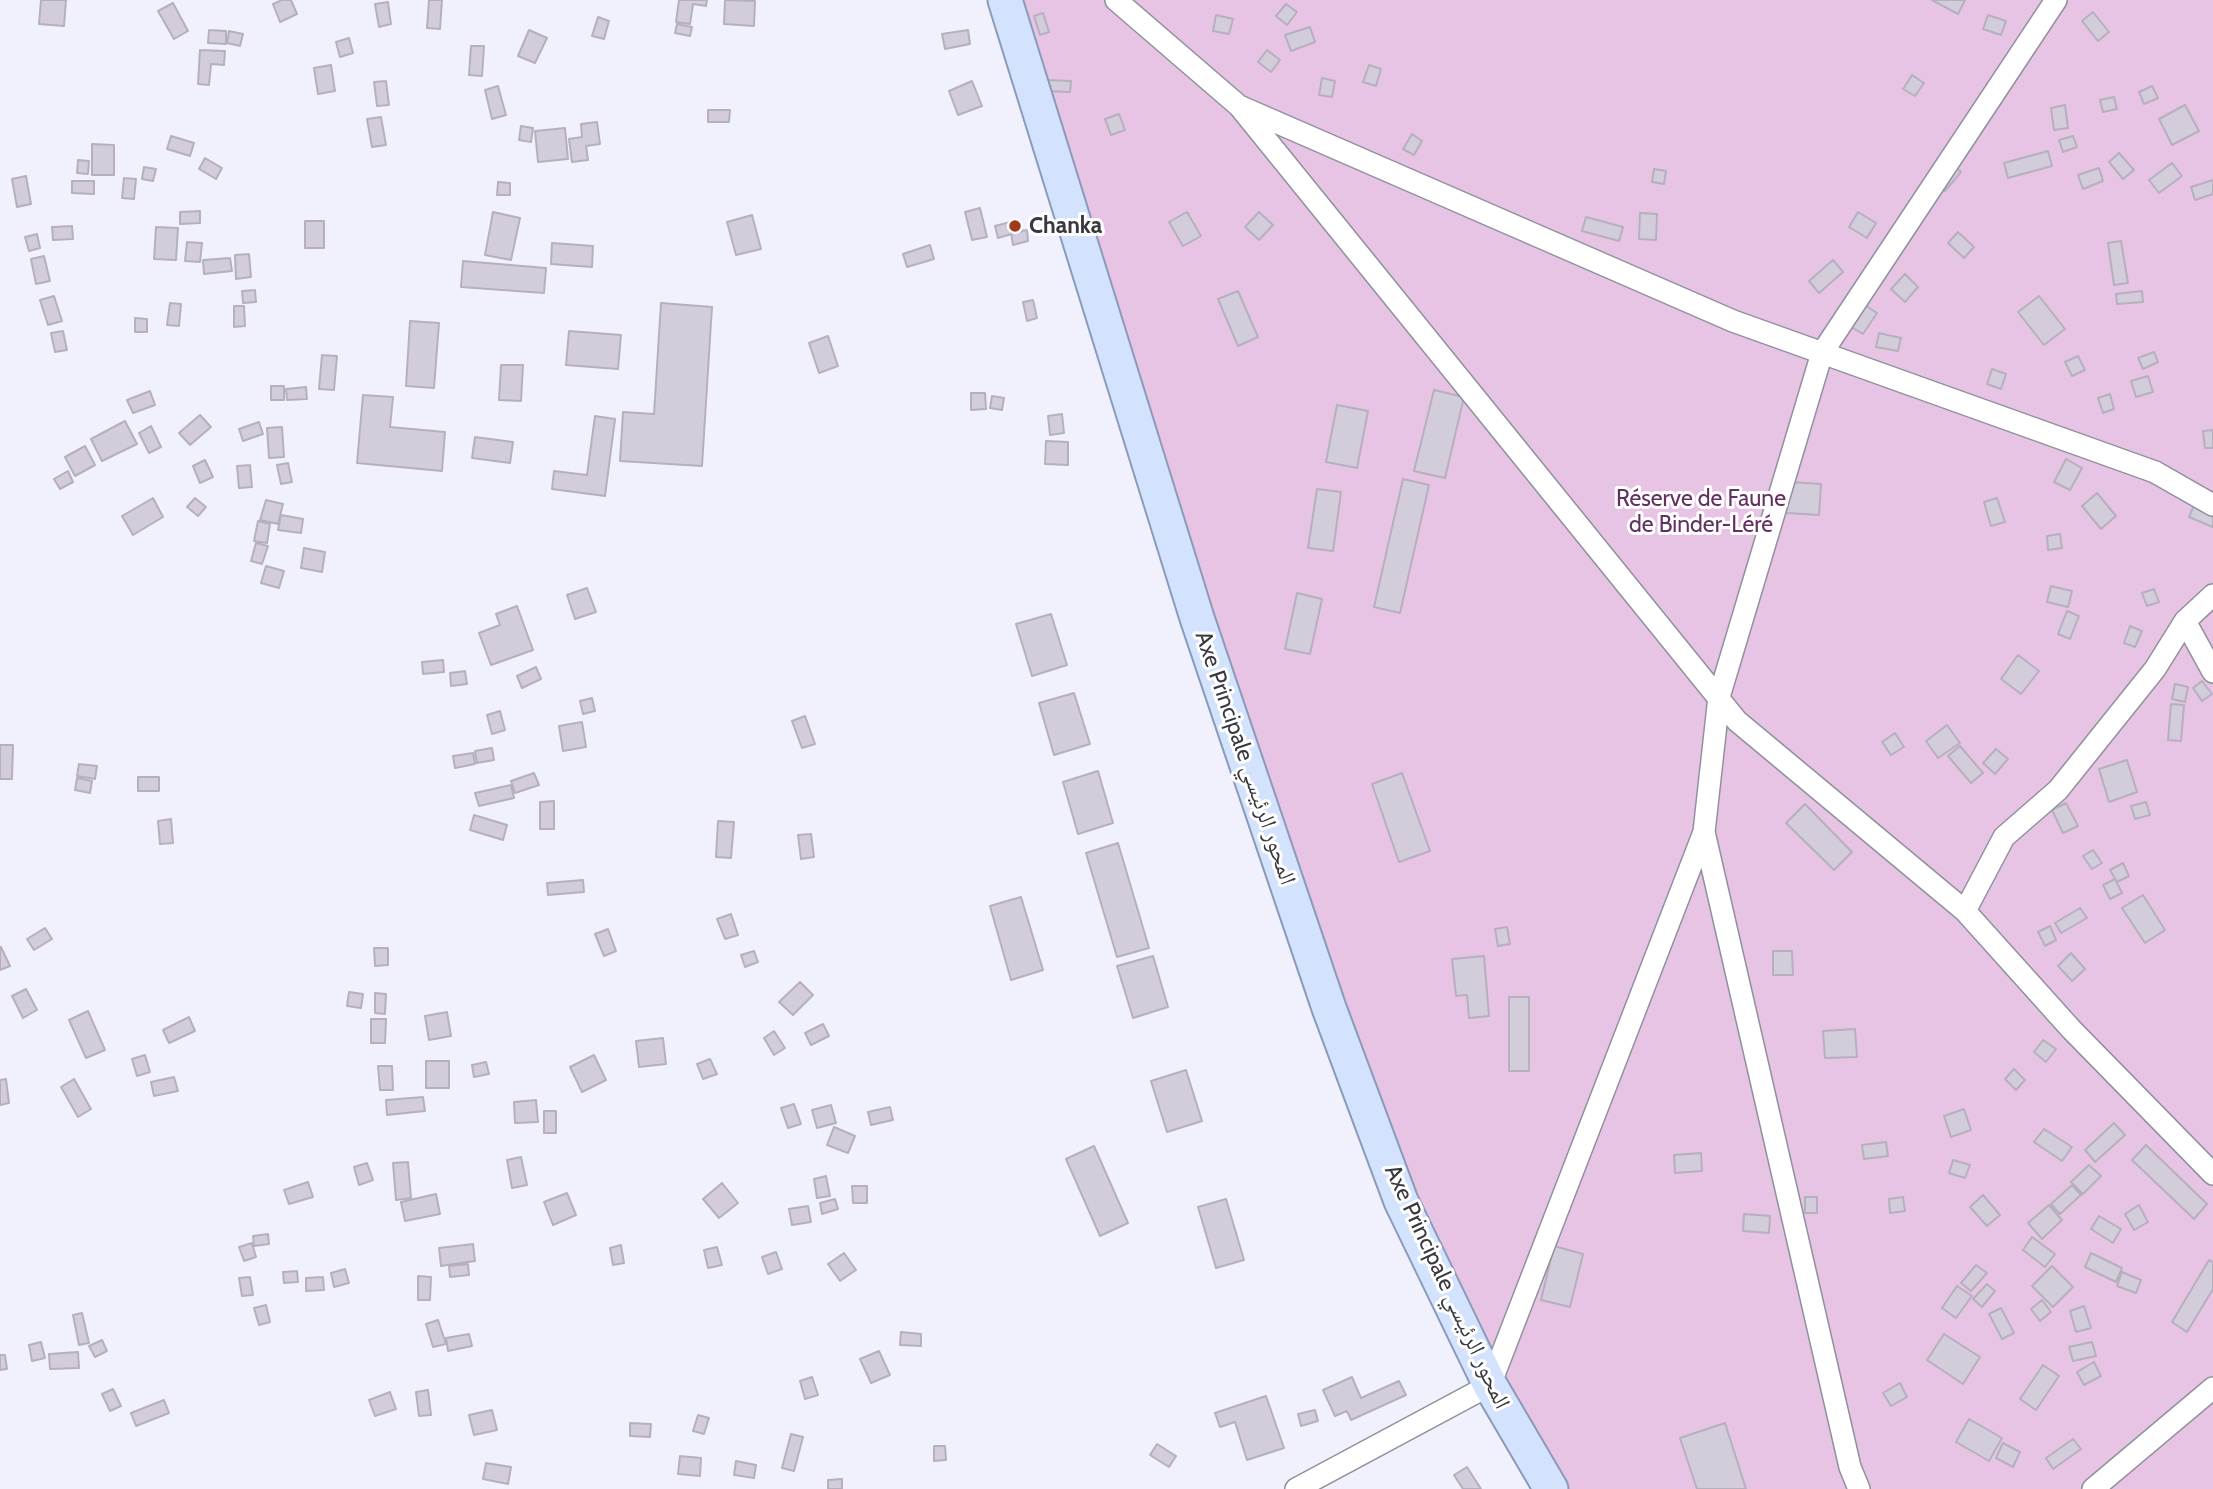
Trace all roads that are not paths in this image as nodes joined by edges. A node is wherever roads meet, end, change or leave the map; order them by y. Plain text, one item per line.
1 (1005, 0) edge
2 (1116, 0) edge
3 (2056, 0) edge
4 (1239, 106) junction
5 (1822, 353) junction
6 (2213, 505) edge
7 (2213, 594) edge
8 (2185, 621) junction
9 (2213, 672) edge
10 (1718, 697) junction
11 (1704, 832) junction
12 (1965, 911) junction
13 (2213, 1174) edge
14 (1490, 1385) junction
15 (2213, 1388) edge
16 (1296, 1489) edge
17 (1551, 1489) edge
18 (1859, 1489) edge
19 (2093, 1489) edge

1 - 14 main road, Axe Principale المحور الرئيسي
2 - 4 street
3 - 5 street
4 - 5 street
4 - 10 street
5 - 6 street
5 - 10 street
7 - 8 street
8 - 9 street
8 - 12 street
10 - 11 street
10 - 12 street
11 - 14 street
11 - 18 street
12 - 13 street
14 - 16 street
14 - 17 main road, Axe Principale المحور الرئيسي
15 - 19 street

